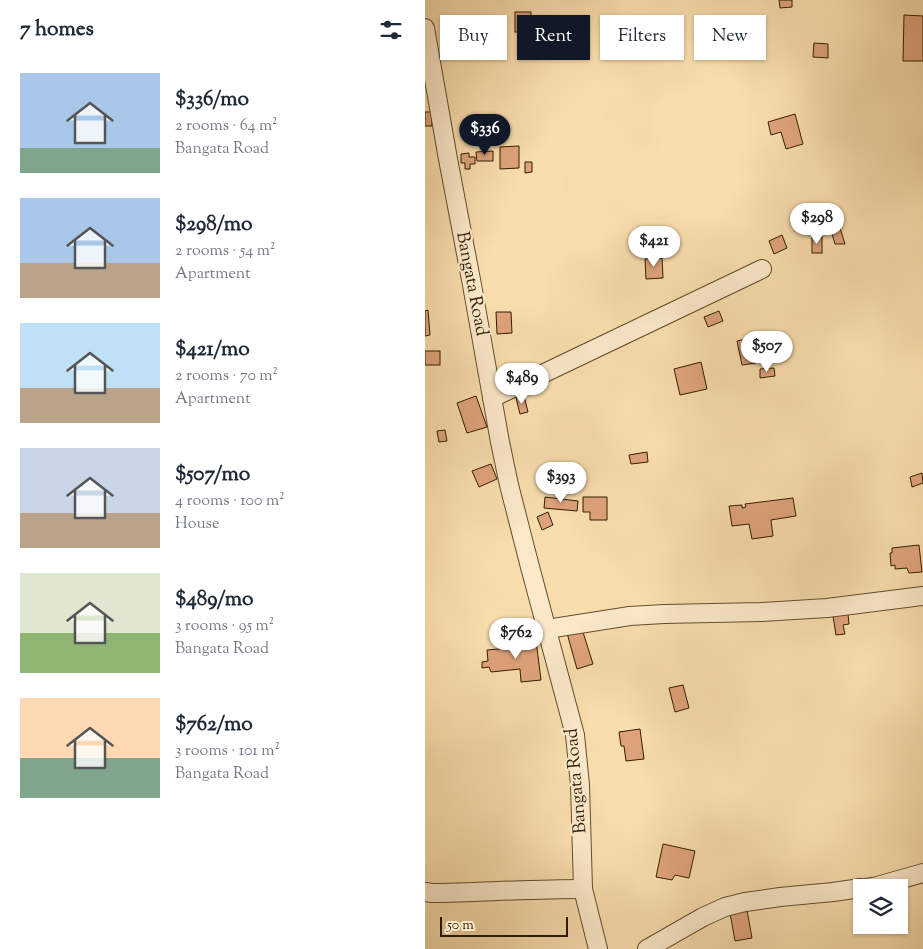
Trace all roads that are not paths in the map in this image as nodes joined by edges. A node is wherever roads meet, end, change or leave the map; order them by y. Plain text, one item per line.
1 (425, 28) edge
2 (762, 269) dead end
3 (492, 398) junction
4 (923, 596) edge
5 (547, 629) junction
6 (923, 874) edge
7 (904, 879) edge
8 (853, 889) edge
9 (583, 890) junction
10 (425, 892) edge
11 (598, 949) edge
12 (647, 949) edge

1 - 3 street, Bangata Road
2 - 3 street
3 - 5 street, Bangata Road
4 - 5 street
5 - 9 street, Bangata Road
6 - 7 street
8 - 12 street
9 - 10 street
9 - 11 street, Bangata Road

